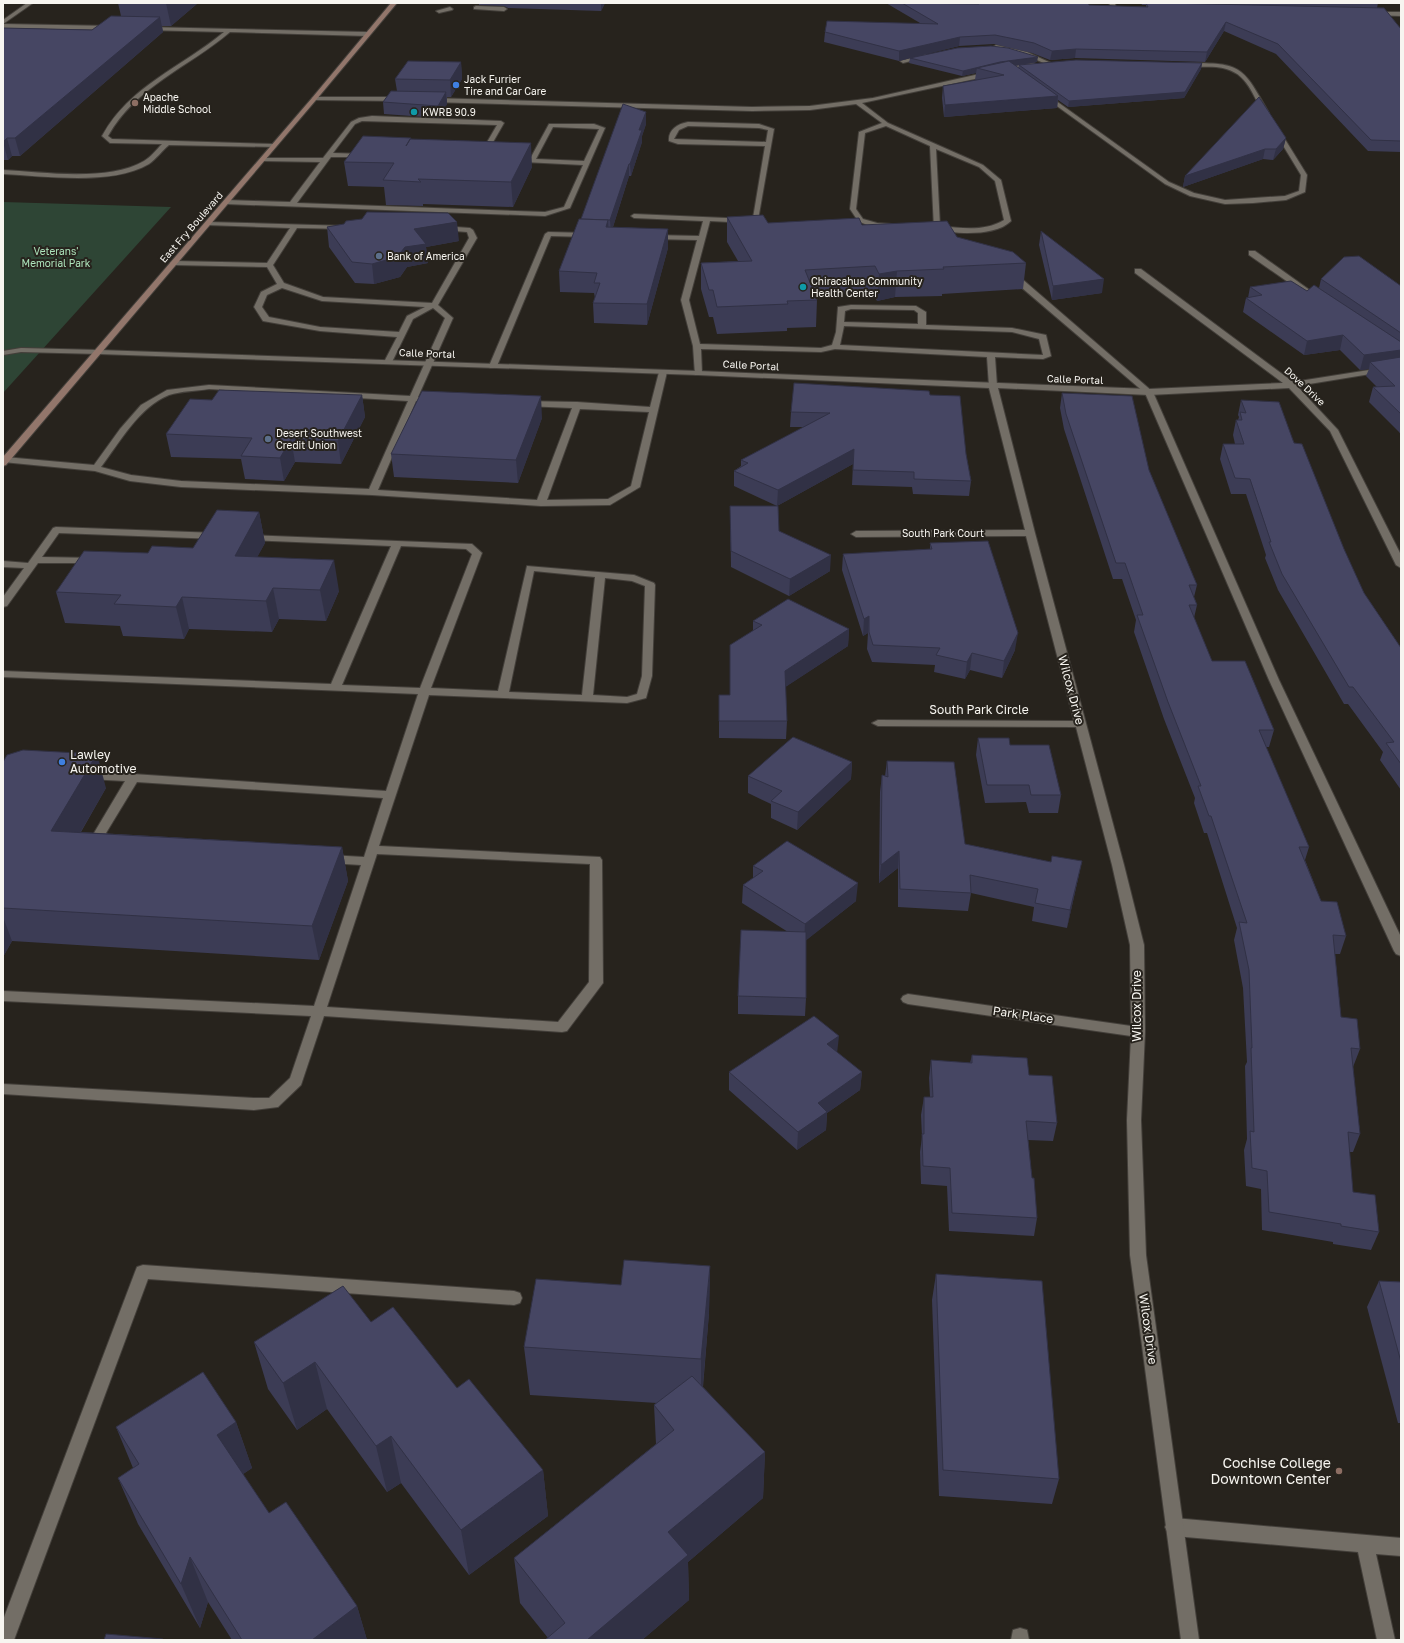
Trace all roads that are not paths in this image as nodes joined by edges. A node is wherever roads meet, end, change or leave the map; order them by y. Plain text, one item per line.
1 (30, 3) edge
2 (394, 3) edge
3 (508, 3) edge
4 (967, 3) edge
5 (991, 5) edge
6 (1113, 5) edge
7 (476, 8) dead end
8 (1106, 8) edge
9 (1121, 8) edge
10 (450, 9) dead end
11 (504, 9) junction
12 (439, 10) dead end
13 (1362, 13) edge
14 (1401, 14) edge
15 (500, 15) dead end
16 (3, 22) edge
17 (3, 26) edge
18 (119, 28) edge
19 (141, 29) edge
20 (229, 31) junction
21 (367, 34) junction
22 (989, 47) edge
23 (928, 56) edge
24 (903, 61) edge
25 (1182, 65) edge
26 (1009, 70) junction
27 (1015, 74) edge
28 (1040, 92) edge
29 (314, 99) junction
30 (404, 99) edge
31 (428, 100) edge
32 (857, 102) junction
33 (1269, 117) edge
34 (886, 124) junction
35 (1273, 124) edge
36 (167, 143) junction
37 (769, 144) junction
38 (933, 145) junction
39 (274, 146) junction
40 (368, 156) edge
41 (327, 158) junction
42 (263, 159) junction
43 (472, 159) edge
44 (480, 160) junction
45 (487, 160) edge
46 (517, 160) edge
47 (532, 161) junction
48 (587, 163) junction
49 (3, 172) edge
50 (226, 202) junction
51 (292, 205) junction
52 (634, 216) dead end
53 (707, 219) junction
54 (208, 224) junction
55 (295, 226) junction
56 (899, 226) edge
57 (351, 227) edge
58 (431, 228) edge
59 (930, 228) edge
60 (937, 228) junction
61 (594, 235) edge
62 (648, 237) edge
63 (702, 238) junction
64 (1252, 253) dead end
65 (174, 263) junction
66 (269, 265) junction
67 (1004, 268) edge
68 (1138, 271) dead end
69 (281, 285) junction
70 (434, 305) junction
71 (1330, 307) edge
72 (840, 324) junction
73 (922, 326) junction
74 (401, 335) junction
75 (697, 346) junction
76 (835, 347) junction
77 (99, 352) junction
78 (3, 353) edge
79 (991, 355) junction
80 (388, 362) junction
81 (429, 364) junction
82 (493, 366) junction
83 (1401, 367) edge
84 (663, 372) junction
85 (698, 374) junction
86 (1291, 385) junction
87 (993, 386) junction
88 (1149, 392) junction
89 (414, 399) junction
90 (445, 400) edge
91 (515, 403) edge
92 (577, 405) junction
93 (654, 410) junction
94 (4, 462) edge
95 (96, 468) junction
96 (372, 492) junction
97 (541, 503) junction
98 (1030, 533) junction
99 (856, 534) dead end
100 (227, 537) edge
101 (242, 537) edge
102 (397, 543) junction
103 (105, 562) edge
104 (33, 563) junction
105 (3, 564) edge
106 (1401, 565) edge
107 (600, 574) junction
108 (3, 604) edge
109 (3, 674) edge
110 (336, 688) junction
111 (424, 692) junction
112 (503, 695) junction
113 (587, 698) junction
114 (878, 723) dead end
115 (1080, 724) junction
116 (73, 774) edge
117 (133, 778) junction
118 (391, 795) junction
119 (122, 845) edge
120 (371, 856) junction
121 (321, 858) edge
122 (1401, 951) edge
123 (3, 996) edge
124 (908, 998) dead end
125 (319, 1011) junction
126 (1138, 1032) junction
127 (3, 1089) edge
128 (514, 1298) dead end
129 (1174, 1527) junction
130 (1364, 1544) junction
131 (1401, 1547) edge
132 (5, 1640) edge
133 (1190, 1640) edge
134 (1386, 1640) edge

1 - 16 street
2 - 21 main road, East Fry Boulevard
3 - 11 street
4 - 5 street
6 - 8 street
6 - 9 street
7 - 11 street
10 - 12 street
11 - 15 street
13 - 14 street
17 - 18 street
19 - 20 street
20 - 21 street
20 - 36 street
21 - 29 main road, East Fry Boulevard
22 - 26 street
23 - 24 street
25 - 33 street
26 - 27 street
26 - 32 street
28 - 35 street
29 - 30 street
29 - 39 main road, East Fry Boulevard
31 - 32 street
32 - 34 street
34 - 38 street
34 - 56 street
36 - 39 street
36 - 49 street
37 - 37 street
37 - 53 street
38 - 60 street
38 - 60 street
39 - 42 main road, East Fry Boulevard
40 - 41 street
41 - 42 street
41 - 44 street
41 - 51 street
42 - 50 main road, East Fry Boulevard
43 - 44 street
44 - 45 street
46 - 47 street
47 - 48 street
47 - 48 street
48 - 51 street
50 - 51 street
50 - 54 main road, East Fry Boulevard
52 - 53 street
53 - 63 street
54 - 55 street
54 - 65 main road, East Fry Boulevard
55 - 57 street
55 - 66 street
58 - 70 street
59 - 60 street
61 - 82 street
62 - 63 street
63 - 75 street
64 - 71 street
65 - 66 street
65 - 77 main road, East Fry Boulevard
66 - 69 street
67 - 88 street
68 - 86 street, Dove Drive
69 - 70 street
69 - 74 street
70 - 74 street
70 - 81 street
72 - 73 street
72 - 73 street
72 - 76 street
73 - 79 street
74 - 80 street
75 - 76 street
75 - 85 street
76 - 79 street
77 - 78 street, Calle Portal
77 - 80 street, Calle Portal
77 - 94 main road, East Fry Boulevard
79 - 87 street, Wilcox Drive
80 - 81 street, Calle Portal
81 - 82 street, Calle Portal
81 - 89 street
82 - 84 street, Calle Portal
83 - 86 street, Calle Portal
84 - 85 street, Calle Portal
84 - 93 street
85 - 87 street, Calle Portal
86 - 88 street, Calle Portal
86 - 106 street, Dove Drive
87 - 88 street, Calle Portal
87 - 98 street, Wilcox Drive
88 - 122 street
89 - 90 street
89 - 95 street
89 - 96 street
91 - 92 street
92 - 93 street
92 - 97 street
93 - 97 street
94 - 95 street
95 - 96 street
96 - 97 street
98 - 99 street, South Park Court
98 - 115 street, Wilcox Drive
100 - 104 street
101 - 102 street
102 - 110 street
102 - 111 street
103 - 104 street
104 - 105 street
104 - 108 street
107 - 112 street
107 - 113 street
107 - 113 street
109 - 110 street
110 - 111 street
111 - 112 street
111 - 118 street
112 - 113 street
114 - 115 street, South Park Circle
115 - 126 street, Wilcox Drive
116 - 117 street
117 - 118 street
117 - 119 street
118 - 120 street
120 - 121 street
120 - 125 street
120 - 125 street
123 - 125 street
124 - 126 street, Park Place
125 - 127 street
126 - 129 street, Wilcox Drive
128 - 132 street
129 - 130 street
129 - 133 street, Wilcox Drive
130 - 131 street
130 - 134 street

